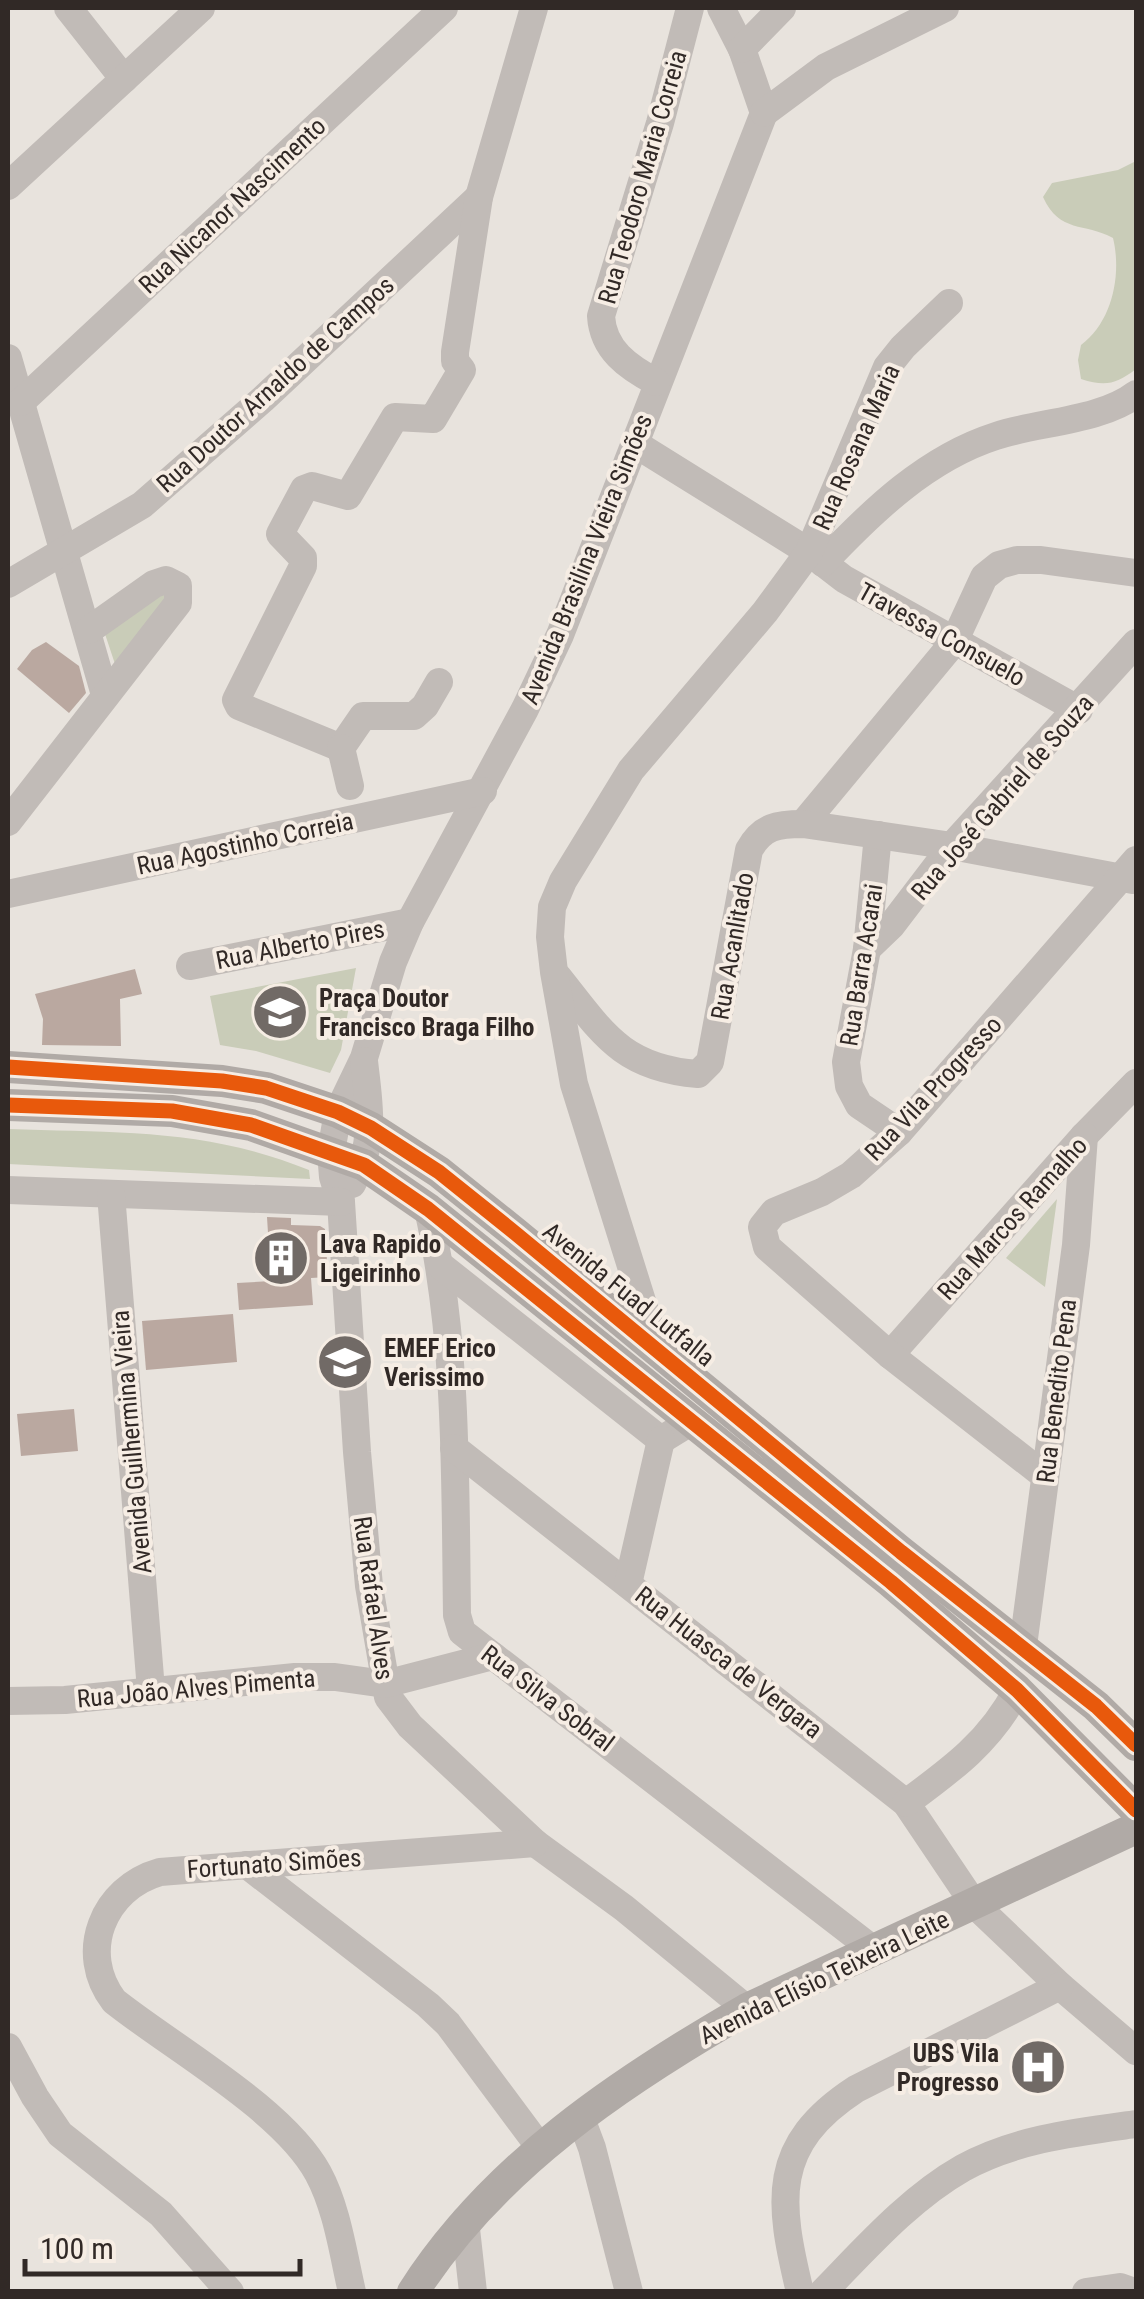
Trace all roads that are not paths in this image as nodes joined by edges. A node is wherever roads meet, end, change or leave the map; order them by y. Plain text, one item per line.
1 (68, 8) edge
2 (201, 8) edge
3 (444, 8) edge
4 (534, 8) edge
5 (690, 8) edge
6 (721, 8) edge
7 (782, 8) edge
8 (944, 8) edge
9 (742, 49) junction
10 (124, 79) junction
11 (764, 112) junction
12 (8, 186) edge
13 (480, 197) junction
14 (950, 304) dead end
15 (8, 358) edge
16 (656, 382) junction
17 (1136, 394) edge
18 (21, 402) junction
19 (636, 445) junction
20 (62, 550) junction
21 (816, 557) junction
22 (1136, 573) edge
23 (8, 584) edge
24 (89, 630) junction
25 (954, 642) junction
26 (1136, 644) edge
27 (439, 682) dead end
28 (105, 695) junction
29 (1079, 710) junction
30 (341, 748) junction
31 (350, 786) dead end
32 (483, 791) junction
33 (8, 822) edge
34 (804, 824) junction
35 (878, 835) junction
36 (952, 846) junction
37 (1131, 873) edge
38 (8, 894) edge
39 (410, 922) junction
40 (867, 949) junction
41 (190, 966) dead end
42 (554, 972) junction
43 (364, 1058) junction
44 (8, 1067) edge
45 (1136, 1082) edge
46 (8, 1104) edge
47 (338, 1112) junction
48 (371, 1128) junction
49 (898, 1132) junction
50 (1084, 1136) junction
51 (331, 1152) junction
52 (364, 1165) junction
53 (8, 1190) edge
54 (111, 1194) junction
55 (341, 1202) junction
56 (428, 1209) junction
57 (441, 1266) junction
58 (657, 1349) junction
59 (890, 1354) junction
60 (692, 1421) junction
61 (661, 1440) junction
62 (454, 1448) junction
63 (1045, 1476) junction
64 (628, 1584) junction
65 (947, 1587) junction
66 (919, 1606) junction
67 (1023, 1646) junction
68 (493, 1656) junction
69 (385, 1684) junction
70 (151, 1690) junction
71 (1017, 1690) junction
72 (8, 1701) edge
73 (1096, 1706) junction
74 (1136, 1728) edge
75 (1136, 1744) edge
76 (906, 1803) junction
77 (1136, 1810) edge
78 (1136, 1828) edge
79 (535, 1843) junction
80 (247, 1865) junction
81 (974, 1904) junction
82 (875, 1951) junction
83 (1060, 1986) junction
84 (746, 2009) junction
85 (8, 2047) edge
86 (1136, 2051) edge
87 (580, 2116) junction
88 (1136, 2124) edge
89 (541, 2149) junction
90 (465, 2220) junction
91 (230, 2292) edge
92 (352, 2292) edge
93 (413, 2292) edge
94 (473, 2292) edge
95 (629, 2292) edge
96 (800, 2292) edge
97 (823, 2292) edge
98 (1086, 2292) edge
99 (1134, 2292) edge

1 - 10 street
2 - 10 street
3 - 18 street, Rua Nicanor Nascimento
4 - 13 street
5 - 16 street, Rua Teodoro Maria Correia
6 - 9 street
7 - 9 street
8 - 11 street
9 - 11 street
10 - 12 street
11 - 16 street, Avenida Brasilina Vieira Simões
13 - 20 street, Rua Doutor Arnaldo de Campos
13 - 30 street
14 - 21 street, Rua Rosana Maria
15 - 18 street
16 - 19 street, Avenida Brasilina Vieira Simões
17 - 21 street
18 - 20 street
19 - 21 street, Travessa Consuelo
19 - 32 street, Avenida Brasilina Vieira Simões
20 - 23 street, Rua Doutor Arnaldo de Campos
20 - 24 street
21 - 25 street, Travessa Consuelo
21 - 42 street
22 - 25 street
24 - 28 street
24 - 28 street
25 - 29 street, Travessa Consuelo
25 - 34 street
26 - 29 street, Rua José Gabriel de Souza
27 - 30 street
28 - 33 street
29 - 36 street, Rua José Gabriel de Souza
30 - 31 street
32 - 38 street, Rua Agostinho Correia
32 - 39 street, Avenida Brasilina Vieira Simões
34 - 35 street, Rua Acanlitado
34 - 42 street, Rua Acanlitado
35 - 36 street, Rua Acanlitado
35 - 40 street, Rua Barra Acarai
36 - 37 street, Rua Acanlitado
36 - 40 street, Rua José Gabriel de Souza
37 - 49 street, Rua Vila Progresso
39 - 41 street, Rua Alberto Pires
39 - 43 street, Avenida Brasilina Vieira Simões
40 - 49 street, Rua Barra Acarai
42 - 58 street
43 - 47 street, Avenida Brasilina Vieira Simões
43 - 48 street, Avenida Brasilina Vieira Simões
44 - 47 main road, Avenida Fuad Lutfalla
45 - 50 street, Rua Marcos Ramalho
46 - 51 main road
47 - 48 main road, Avenida Fuad Lutfalla
47 - 51 street, Avenida Brasilina Vieira Simões
48 - 52 street, Avenida Brasilina Vieira Simões
48 - 58 main road, Avenida Fuad Lutfalla
49 - 59 street, Rua Vila Progresso
50 - 59 street, Rua Marcos Ramalho
50 - 63 street, Rua Benedito Pena
51 - 52 main road
51 - 55 street, Avenida Brasilina Vieira Simões
52 - 55 street, Avenida Brasilina Vieira Simões
52 - 56 main road
53 - 54 street
54 - 55 street
54 - 70 street, Avenida Guilhermina Vieira
55 - 69 street, Rua Rafael Alves
56 - 57 street, Rua Silva Sobral
56 - 60 main road
57 - 61 street
57 - 62 street, Rua Silva Sobral
58 - 65 main road, Avenida Fuad Lutfalla
59 - 63 street, Rua Vila Progresso
60 - 61 street
60 - 66 main road
61 - 64 street
62 - 64 street, Rua Huasca de Vergara
62 - 68 street, Rua Silva Sobral
63 - 67 street, Rua Benedito Pena
64 - 76 street, Rua Huasca de Vergara
65 - 66 main road
65 - 67 main road, Avenida Fuad Lutfalla
66 - 71 main road
67 - 73 main road, Avenida Fuad Lutfalla
68 - 69 street
68 - 82 street, Rua Silva Sobral
69 - 70 street, Rua João Alves Pimenta
69 - 79 street, Rua Rafael Alves
70 - 72 street, Rua João Alves Pimenta
71 - 76 street
71 - 77 main road
73 - 74 main road
73 - 75 main road, Avenida Fuad Lutfalla
76 - 81 street, Rua Huasca de Vergara
78 - 81 main road, Avenida Elísio Teixeira Leite
79 - 80 street, Fortunato Simões
79 - 84 street, Rua Rafael Alves
80 - 89 street
80 - 92 street, Fortunato Simões
81 - 82 main road, Avenida Elísio Teixeira Leite
81 - 83 street, Rua Huasca de Vergara
82 - 84 main road, Avenida Elísio Teixeira Leite
83 - 86 street, Rua Huasca de Vergara
83 - 96 street
84 - 87 main road, Avenida Elísio Teixeira Leite
85 - 91 street
87 - 89 main road, Avenida Elísio Teixeira Leite
87 - 95 street
88 - 97 street
89 - 90 main road, Avenida Elísio Teixeira Leite
90 - 93 main road, Avenida Elísio Teixeira Leite
90 - 94 street
98 - 99 street

